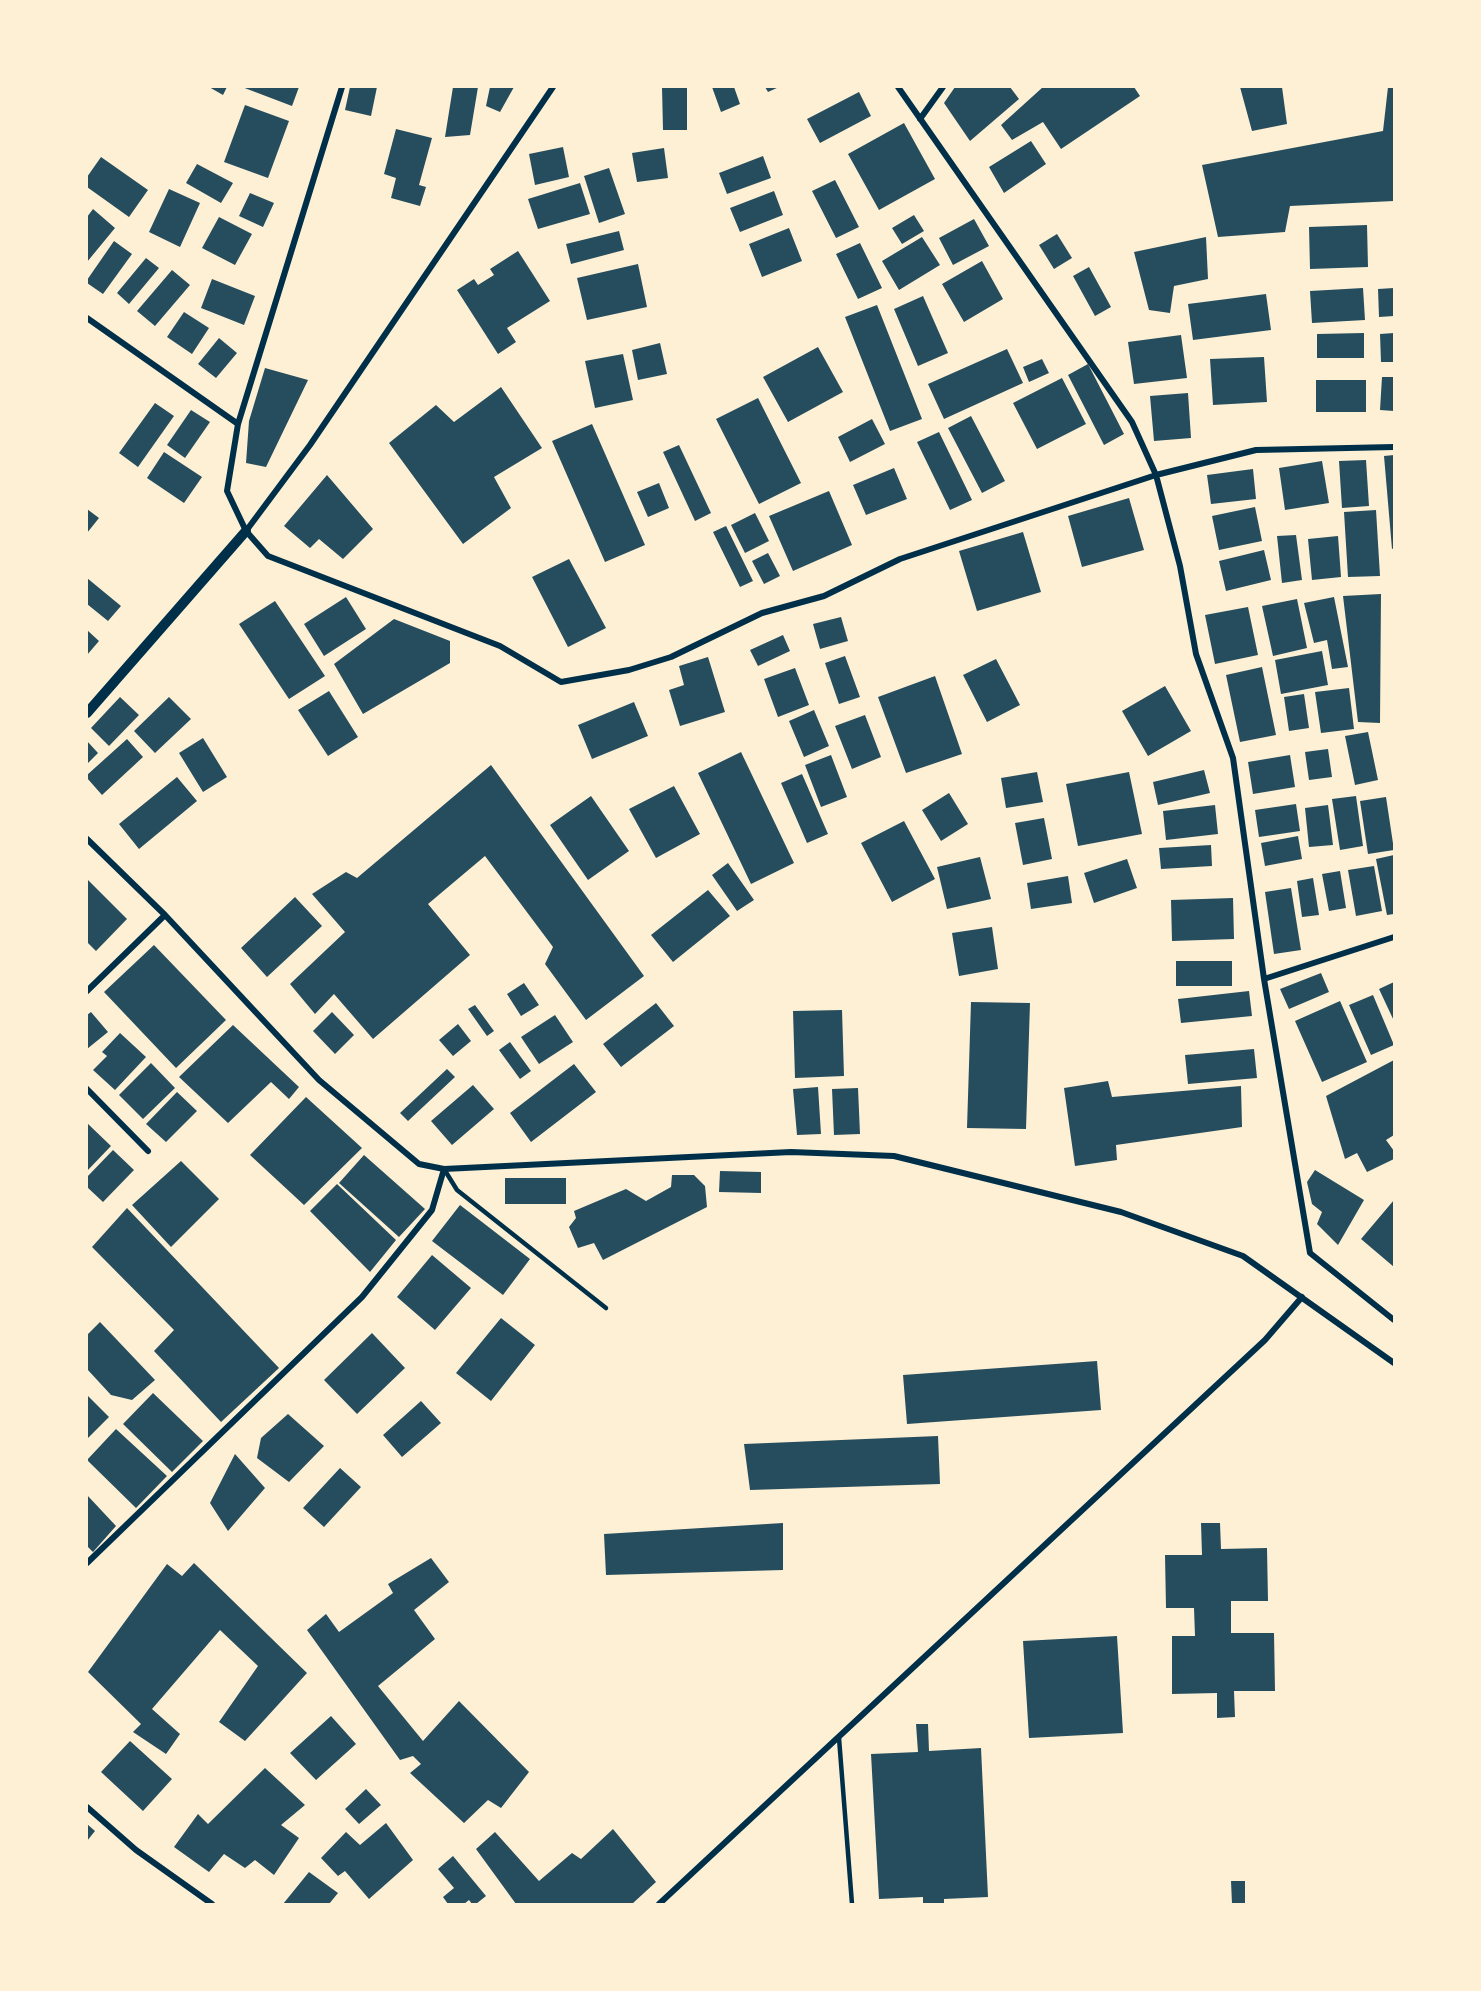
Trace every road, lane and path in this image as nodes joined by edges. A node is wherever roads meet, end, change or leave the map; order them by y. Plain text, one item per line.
1 (342, 87) edge
2 (553, 87) edge
3 (898, 87) edge
4 (943, 87) edge
5 (920, 119) junction
6 (87, 318) edge
7 (238, 424) junction
8 (1394, 447) edge
9 (1156, 475) junction
10 (246, 531) junction
11 (87, 713) edge
12 (87, 839) edge
13 (165, 915) junction
14 (1394, 937) edge
15 (1264, 979) junction
16 (87, 991) edge
17 (87, 1089) edge
18 (148, 1150) dead end
19 (444, 1169) junction
20 (1302, 1297) junction
21 (606, 1308) dead end
22 (1394, 1320) edge
23 (1394, 1363) edge
24 (87, 1563) edge
25 (839, 1738) junction
26 (87, 1807) edge
27 (212, 1904) edge
28 (659, 1904) edge
29 (852, 1904) edge

1 - 7 street
2 - 10 street
3 - 5 street
4 - 5 street
5 - 9 street
6 - 7 street
7 - 10 street
8 - 9 street
9 - 10 street
9 - 15 street
10 - 11 street
12 - 13 street
13 - 16 street
13 - 19 street
14 - 15 street
15 - 22 street
17 - 18 street
19 - 20 street
19 - 21 lane
19 - 24 street
20 - 23 street
20 - 25 street
25 - 28 street
25 - 29 lane
26 - 27 street

